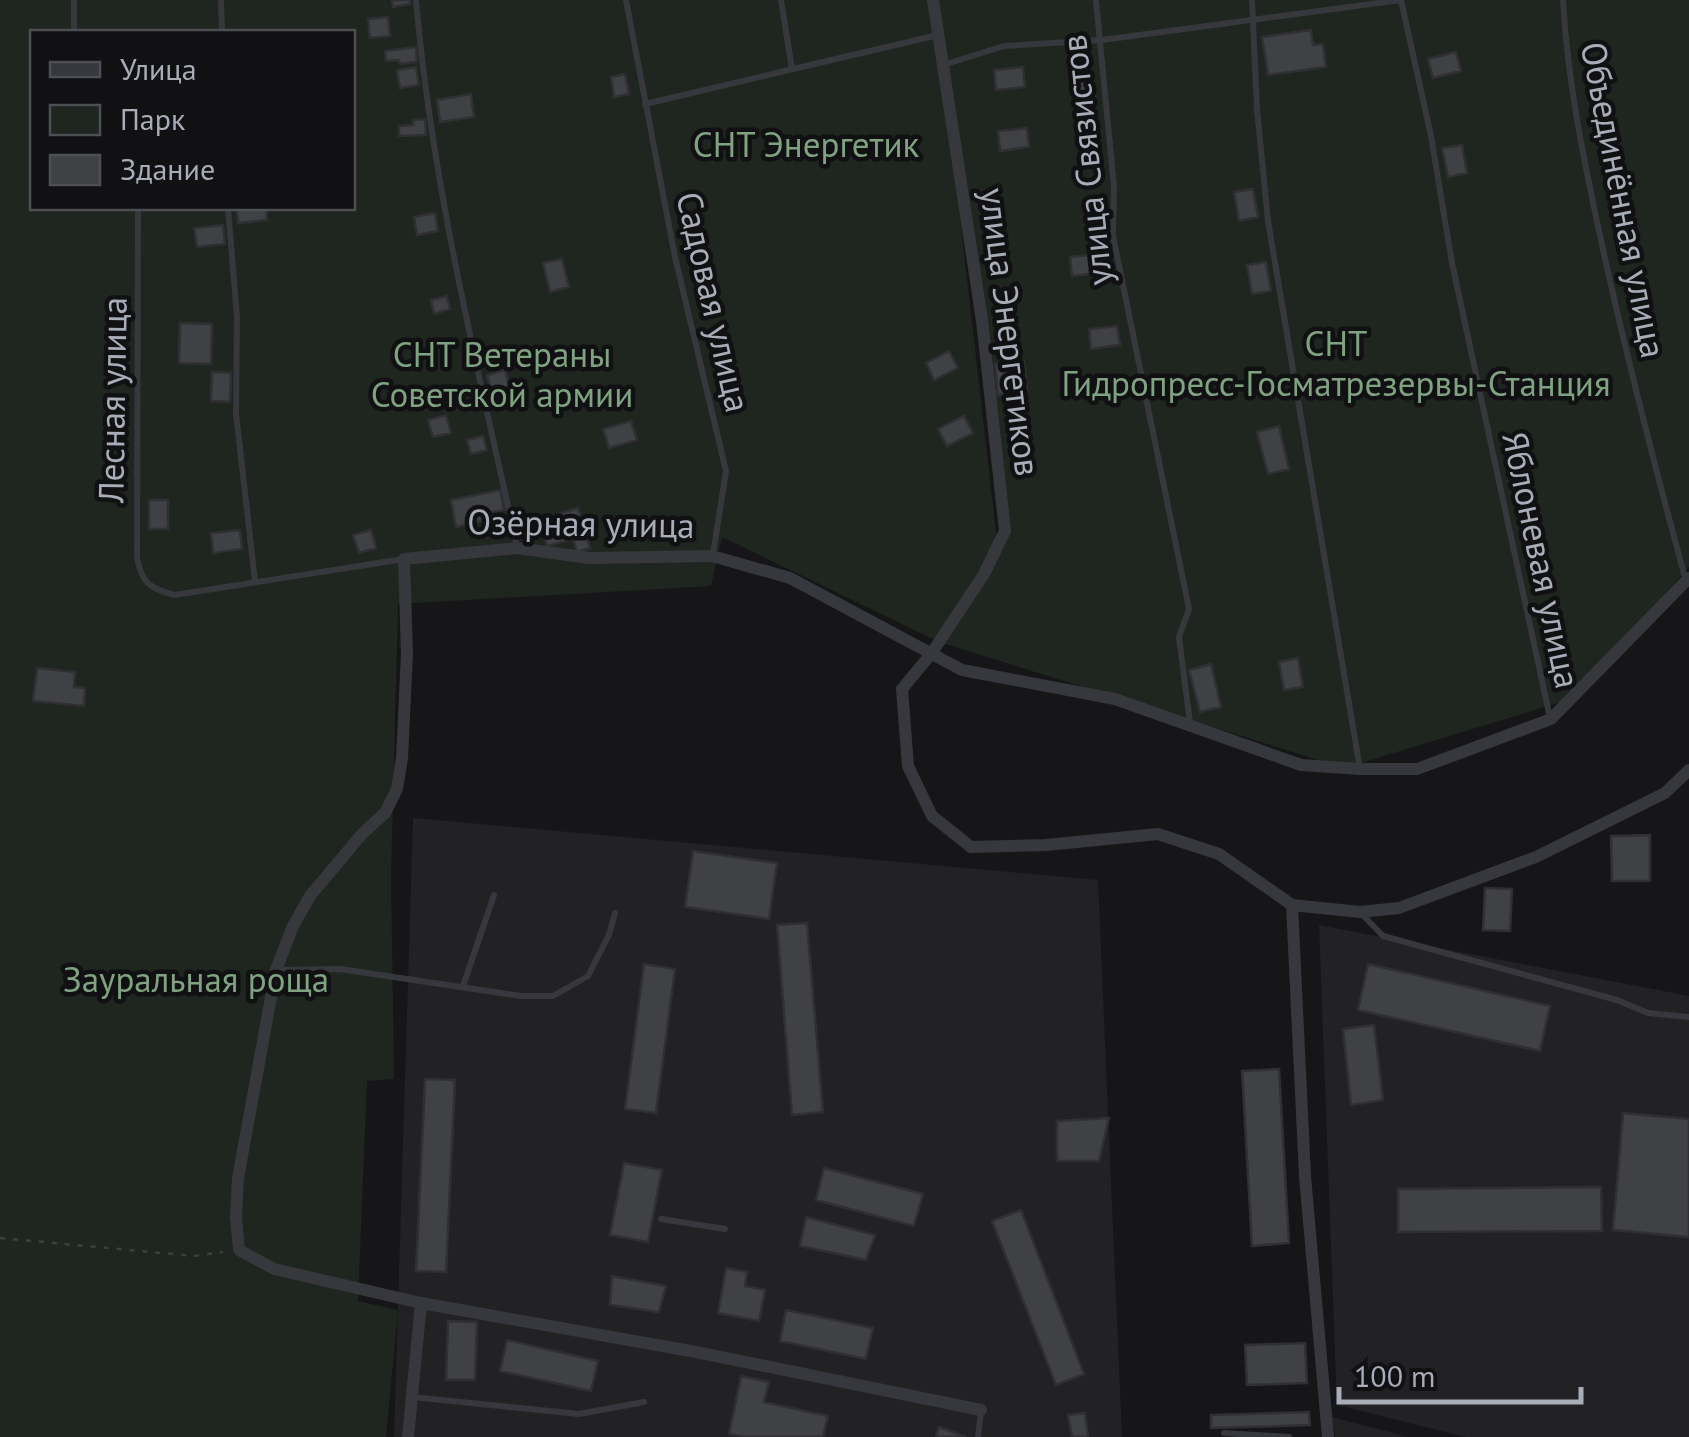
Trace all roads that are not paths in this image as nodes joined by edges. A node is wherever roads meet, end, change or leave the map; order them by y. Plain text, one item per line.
1 (74, 0) edge
2 (221, 0) edge
3 (416, 0) edge
4 (626, 0) edge
5 (780, 0) edge
6 (933, 0) edge
7 (1096, 0) edge
8 (1252, 0) edge
9 (1401, 0) edge
10 (1564, 0) edge
11 (1254, 20) junction
12 (74, 30) edge
13 (222, 30) edge
14 (938, 35) junction
15 (1102, 40) junction
16 (942, 65) junction
17 (792, 70) junction
18 (645, 104) junction
19 (138, 210) edge
20 (228, 210) edge
21 (517, 548) junction
22 (712, 556) junction
23 (404, 558) junction
24 (1688, 580) edge
25 (255, 581) junction
26 (152, 589) joint
27 (931, 654) junction
28 (1551, 720) junction
29 (1190, 727) junction
30 (1360, 769) junction
31 (1689, 770) edge
32 (1689, 788) edge
33 (1665, 793) junction
34 (494, 895) dead end
35 (1292, 905) junction
36 (1360, 912) junction
37 (615, 913) dead end
38 (276, 970) junction
39 (463, 986) junction
40 (1689, 1017) edge
41 (661, 1220) dead end
42 (725, 1229) dead end
43 (421, 1303) junction
44 (411, 1397) junction
45 (644, 1402) dead end
46 (981, 1410) joint
47 (1224, 1433) dead end
48 (408, 1437) edge
49 (978, 1437) edge
50 (1289, 1437) edge
51 (1328, 1437) edge

1 - 12 lane
2 - 13 lane
3 - 21 lane
4 - 18 lane, Садовая улица
5 - 17 lane
6 - 14 street, улица Энергетиков
7 - 15 lane, улица Связистов
8 - 11 lane
9 - 11 lane
9 - 28 lane, Яблоневая улица
10 - 24 lane, Объединённая улица
11 - 15 lane
11 - 30 lane
14 - 16 street, улица Энергетиков
14 - 17 lane
15 - 16 lane
15 - 29 lane, улица Связистов
16 - 27 street, улица Энергетиков
17 - 18 lane
18 - 22 lane, Садовая улица
19 - 26 lane, Лесная улица
20 - 25 lane
21 - 22 street, Озёрная улица
21 - 23 street, Озёрная улица
22 - 27 street, Озёрная улица
23 - 25 lane, Озёрная улица
23 - 38 street
24 - 28 street
25 - 26 lane, Озёрная улица
27 - 29 street, Озёрная улица
27 - 35 street, улица Энергетиков
28 - 30 street, Озёрная улица
29 - 30 street, Озёрная улица
31 - 33 street
32 - 33 street
33 - 36 street
34 - 39 lane
35 - 36 street
35 - 51 street
36 - 40 lane
37 - 39 lane
38 - 39 lane
38 - 43 street
41 - 42 lane
43 - 44 street
43 - 46 street
44 - 45 lane
44 - 48 street
46 - 49 lane
47 - 50 lane

